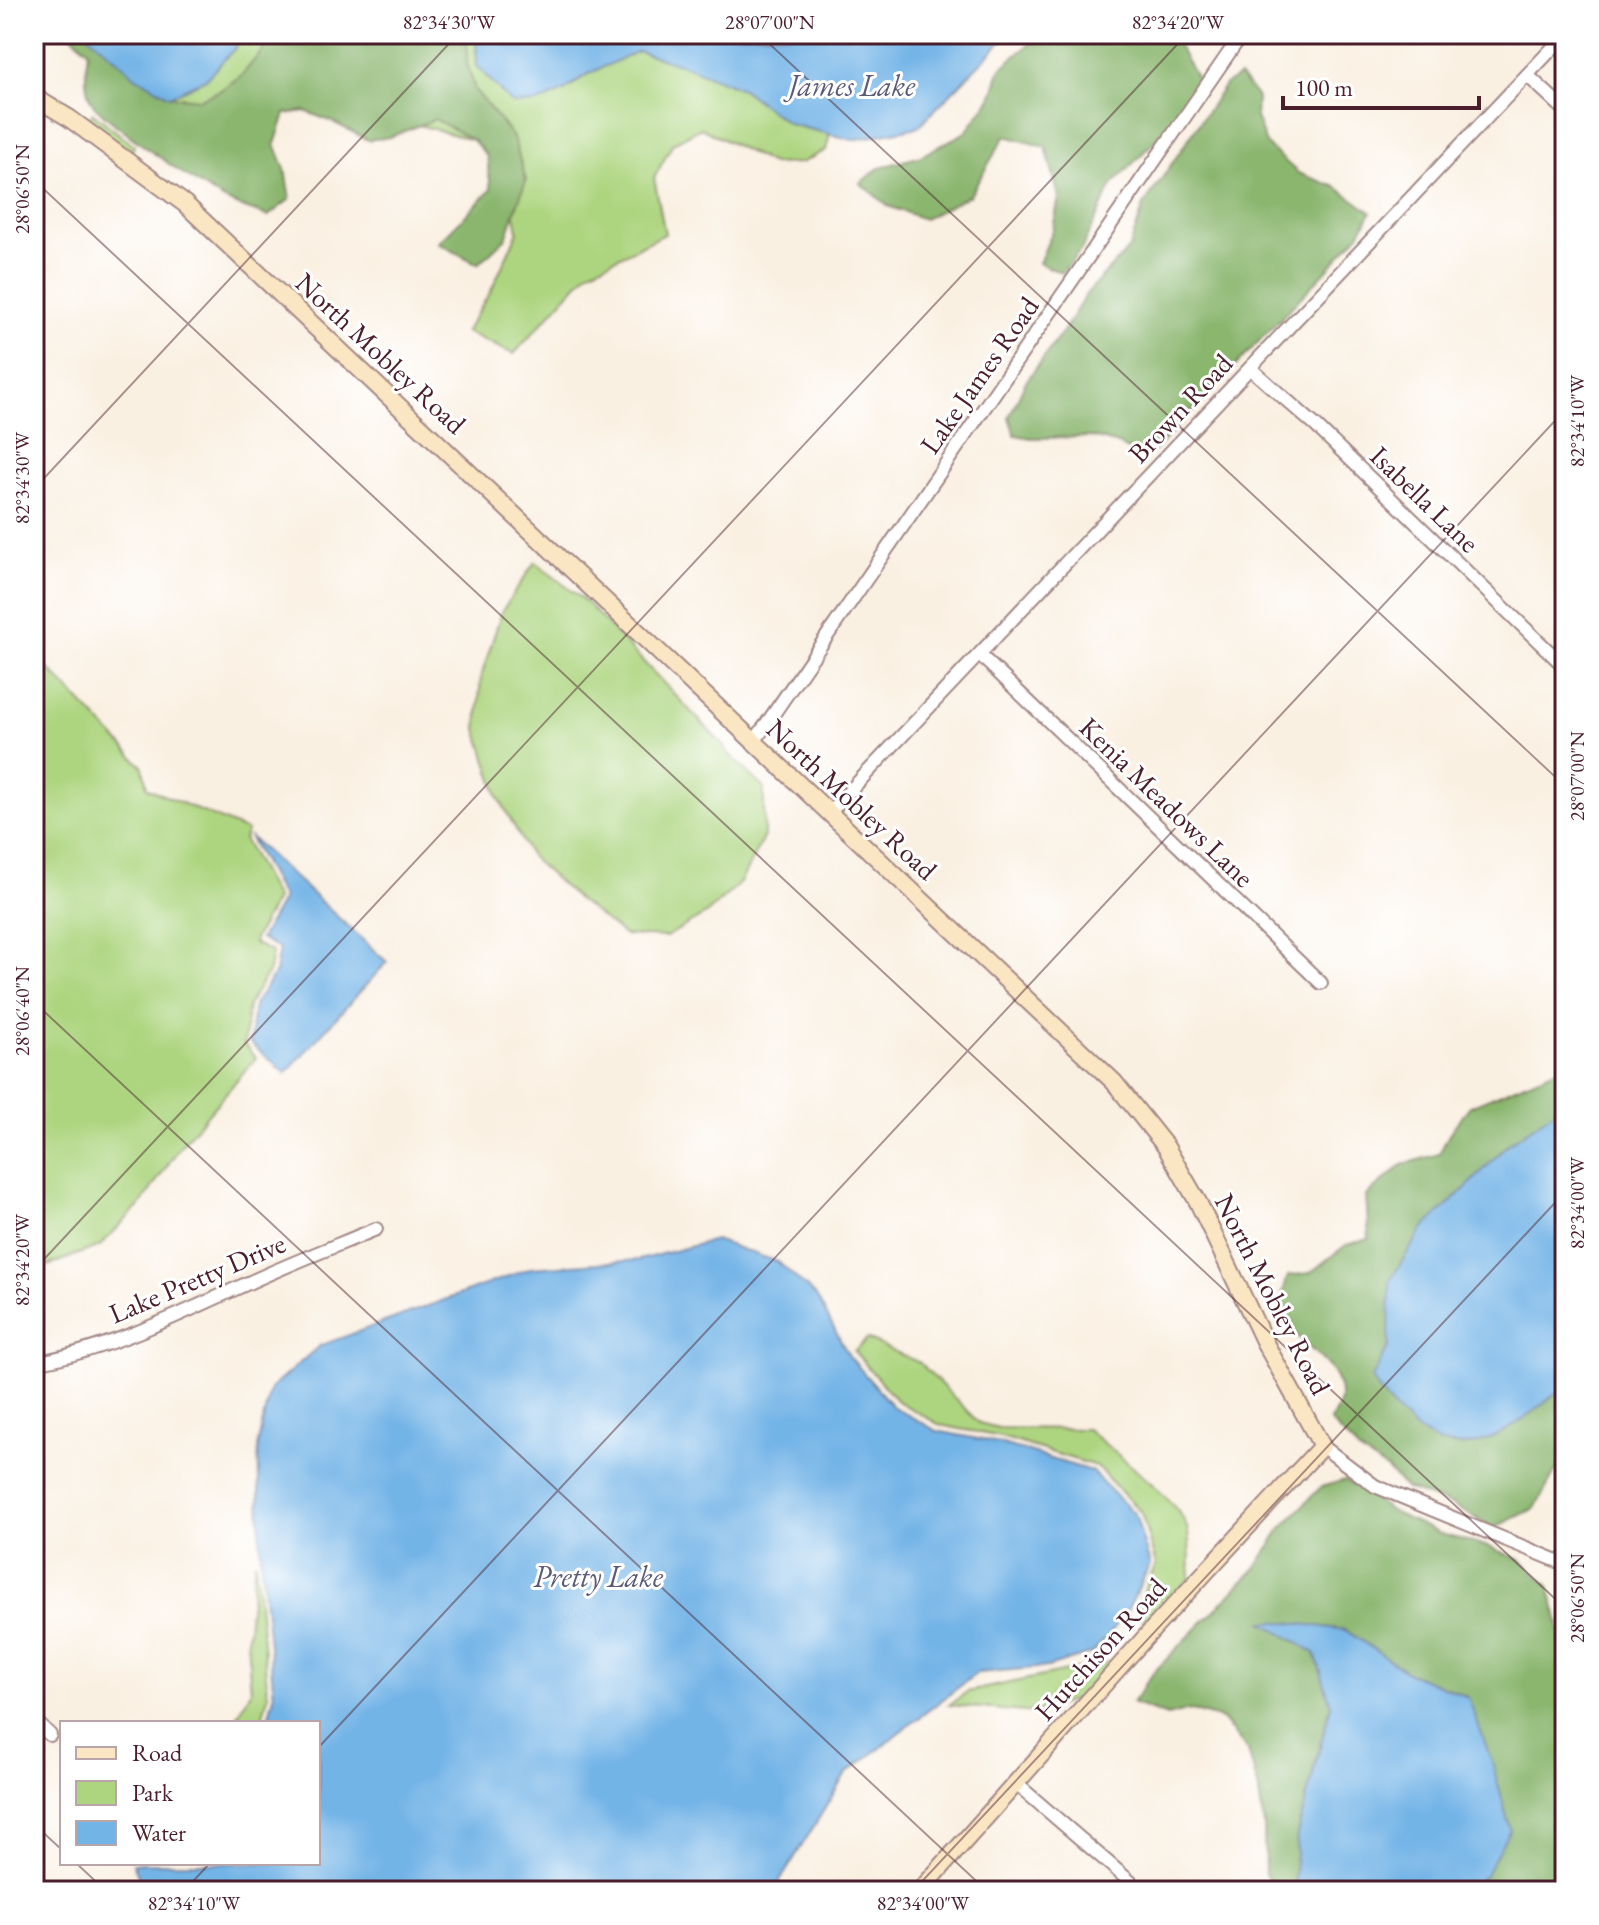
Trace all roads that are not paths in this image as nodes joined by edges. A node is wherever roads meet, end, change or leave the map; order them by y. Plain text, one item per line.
1 (1242, 34) edge
2 (1565, 35) edge
3 (1527, 75) junction
4 (34, 97) edge
5 (1565, 110) edge
6 (1250, 368) junction
7 (980, 655) junction
8 (1565, 667) edge
9 (754, 742) junction
10 (829, 813) junction
11 (1321, 983) dead end
12 (376, 1229) dead end
13 (34, 1363) edge
14 (1322, 1446) junction
15 (1565, 1564) edge
16 (34, 1720) edge
17 (50, 1735) dead end
18 (1017, 1781) junction
19 (920, 1891) edge
20 (1141, 1891) edge

1 - 9 street, Lake James Road
2 - 3 street, Brown Road
3 - 5 street
3 - 6 street, Brown Road
4 - 9 street, North Mobley Road
6 - 7 street, Brown Road
6 - 8 street, Isabella Lane
7 - 10 street, Brown Road
7 - 11 street, Kenia Meadows Lane
9 - 10 street, North Mobley Road
10 - 14 street, North Mobley Road
12 - 13 street, Lake Pretty Drive
14 - 15 street, North Mobley Road
14 - 18 street, Hutchison Road
16 - 17 street
18 - 19 street, Hutchison Road
18 - 20 street

